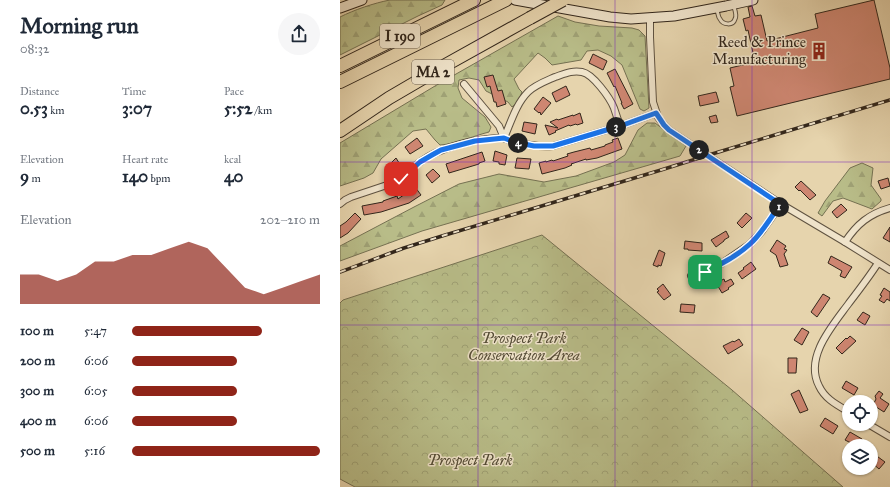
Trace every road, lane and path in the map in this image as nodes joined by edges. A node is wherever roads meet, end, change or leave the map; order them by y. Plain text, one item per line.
1 (362, 0) edge
2 (474, 0) edge
3 (506, 0) edge
4 (515, 0) edge
5 (563, 0) edge
6 (753, 0) edge
7 (733, 5) junction
8 (340, 8) edge
9 (717, 8) junction
10 (650, 18) junction
11 (340, 66) edge
12 (340, 82) edge
13 (464, 84) dead end
14 (389, 98) junction
15 (656, 113) junction
16 (340, 125) edge
17 (620, 126) junction
18 (340, 131) edge
19 (504, 138) junction
20 (340, 204) edge
21 (780, 204) junction
22 (890, 208) edge
23 (845, 242) junction
24 (878, 264) junction
25 (890, 270) edge
26 (690, 276) dead end
27 (842, 408) edge
28 (878, 430) edge
29 (890, 437) edge

1 - 8 main road
2 - 11 highway, I 190
3 - 12 highway, MA 2
4 - 10 main road
5 - 14 highway, MA 2, bridge
6 - 7 main road
7 - 9 main road
7 - 9 lane
9 - 10 main road
10 - 15 street
13 - 19 street
14 - 16 highway
14 - 18 highway, MA 2
15 - 17 street
15 - 21 street
17 - 19 street
17 - 19 street
19 - 20 street
21 - 23 street
21 - 26 street
22 - 23 street
23 - 24 street
24 - 25 street
24 - 27 street
28 - 29 street

